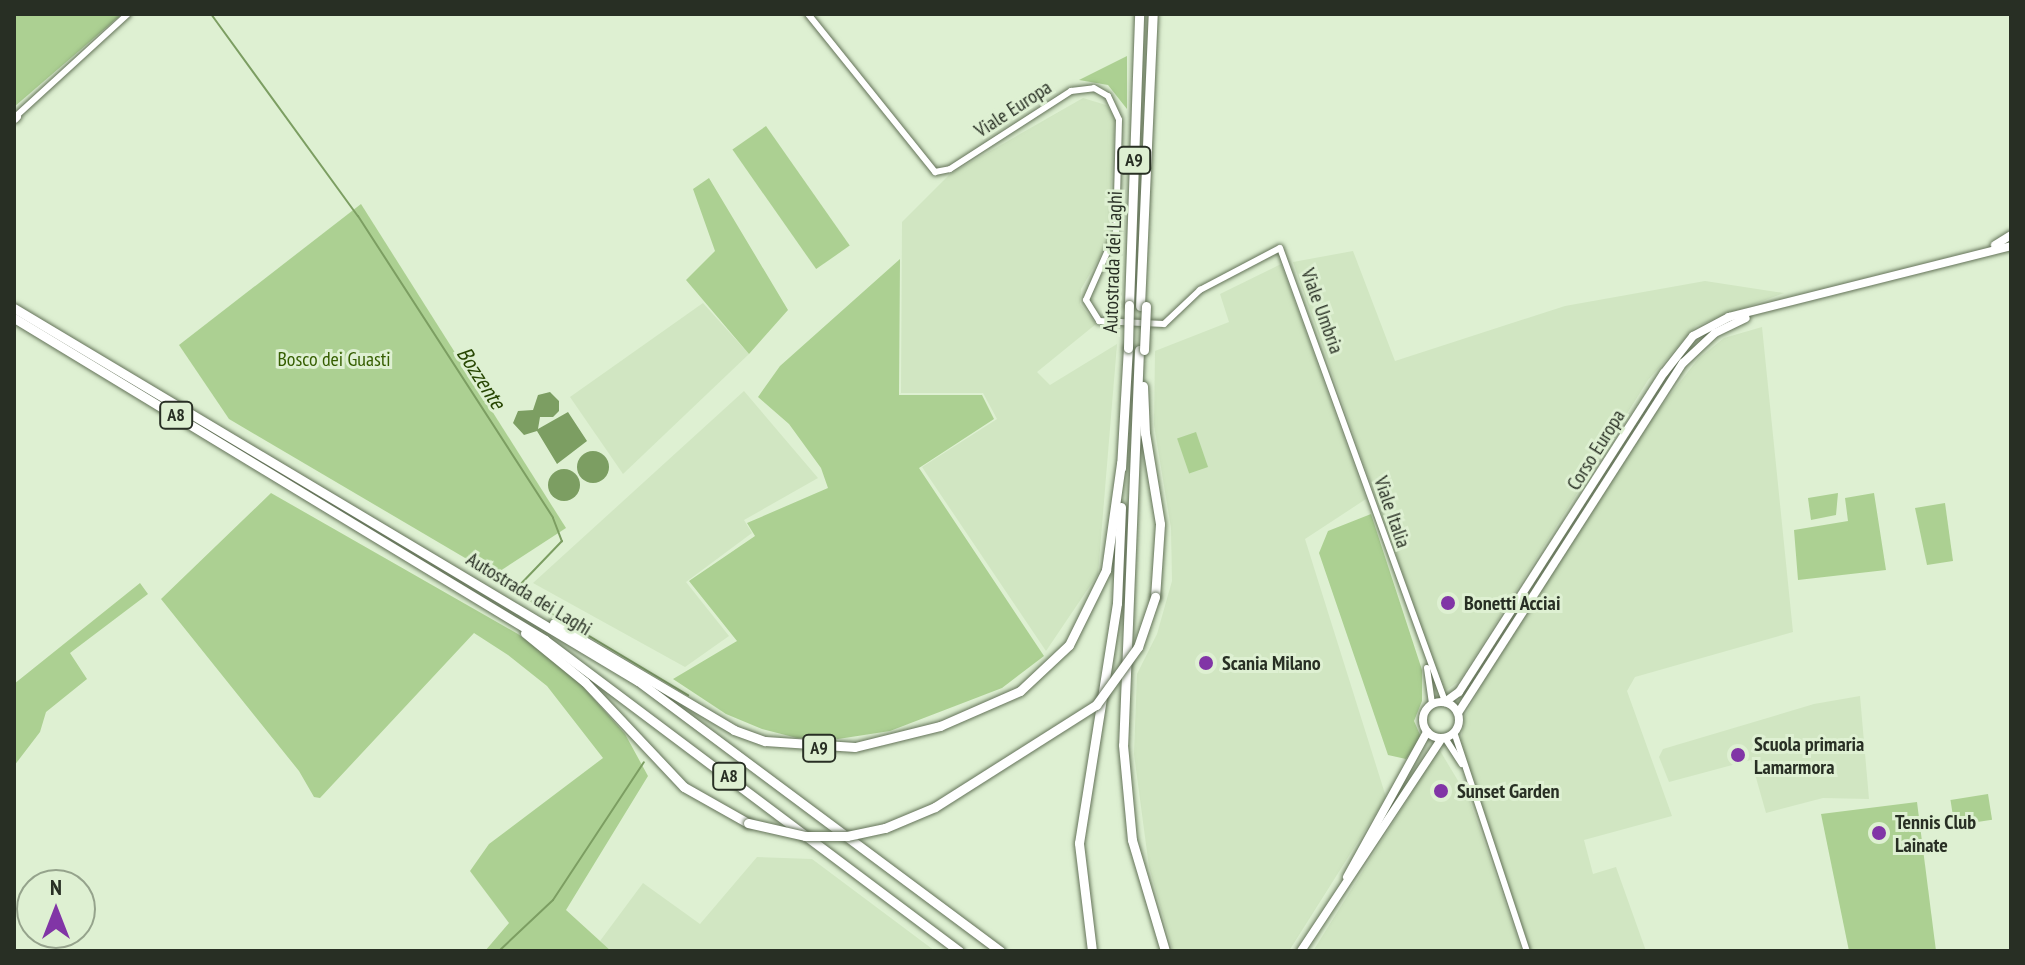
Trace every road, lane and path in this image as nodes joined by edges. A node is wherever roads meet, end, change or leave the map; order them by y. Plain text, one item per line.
1 (128, 14) edge
2 (808, 14) edge
3 (1139, 14) edge
4 (1153, 14) edge
5 (15, 117) edge
6 (2011, 235) edge
7 (2011, 246) edge
8 (1280, 248) joint
9 (1987, 248) junction
10 (1832, 290) junction
11 (1138, 305) junction
12 (14, 310) edge
13 (1142, 350) junction
14 (1331, 386) joint
15 (1121, 463) junction
16 (401, 538) junction
17 (494, 608) junction
18 (1423, 649) junction
19 (1445, 702) junction
20 (1432, 704) junction
21 (1458, 713) junction
22 (1427, 732) junction
23 (1454, 732) junction
24 (1444, 738) junction
25 (1464, 767) junction
26 (1357, 861) junction
27 (959, 951) edge
28 (1000, 951) edge
29 (1092, 951) edge
30 (1165, 951) edge
31 (1301, 951) edge
32 (1527, 951) edge

1 - 5 street
2 - 8 street, Viale Europa
3 - 11 highway, Autostrada dei Laghi / A9
4 - 11 highway, Autostrada dei Laghi / A9
6 - 9 main road, Corso Europa
7 - 9 main road, Corso Europa
8 - 14 street, Viale Umbria
9 - 10 main road, Corso Europa
10 - 19 main road, Corso Europa
10 - 21 main road, Corso Europa
11 - 13 highway, A9, bridge
11 - 15 highway, Autostrada dei Laghi / A9, bridge
12 - 16 highway, Autostrada dei Laghi / A8
12 - 17 highway, Autostrada dei Laghi / A8
13 - 17 highway, A9, bridge
13 - 30 highway, A9
14 - 18 street, Viale Italia
15 - 16 highway, A9
15 - 29 highway, A9
16 - 28 highway, Autostrada dei Laghi / A8
17 - 27 highway, Autostrada dei Laghi / A8
18 - 19 street, Viale Italia
18 - 20 street, Viale Italia
19 - 20 main road
19 - 21 main road
20 - 22 main road
21 - 23 main road
22 - 24 main road
22 - 26 main road
23 - 24 main road
23 - 25 street
24 - 25 street
24 - 26 main road
25 - 32 street
26 - 31 main road

